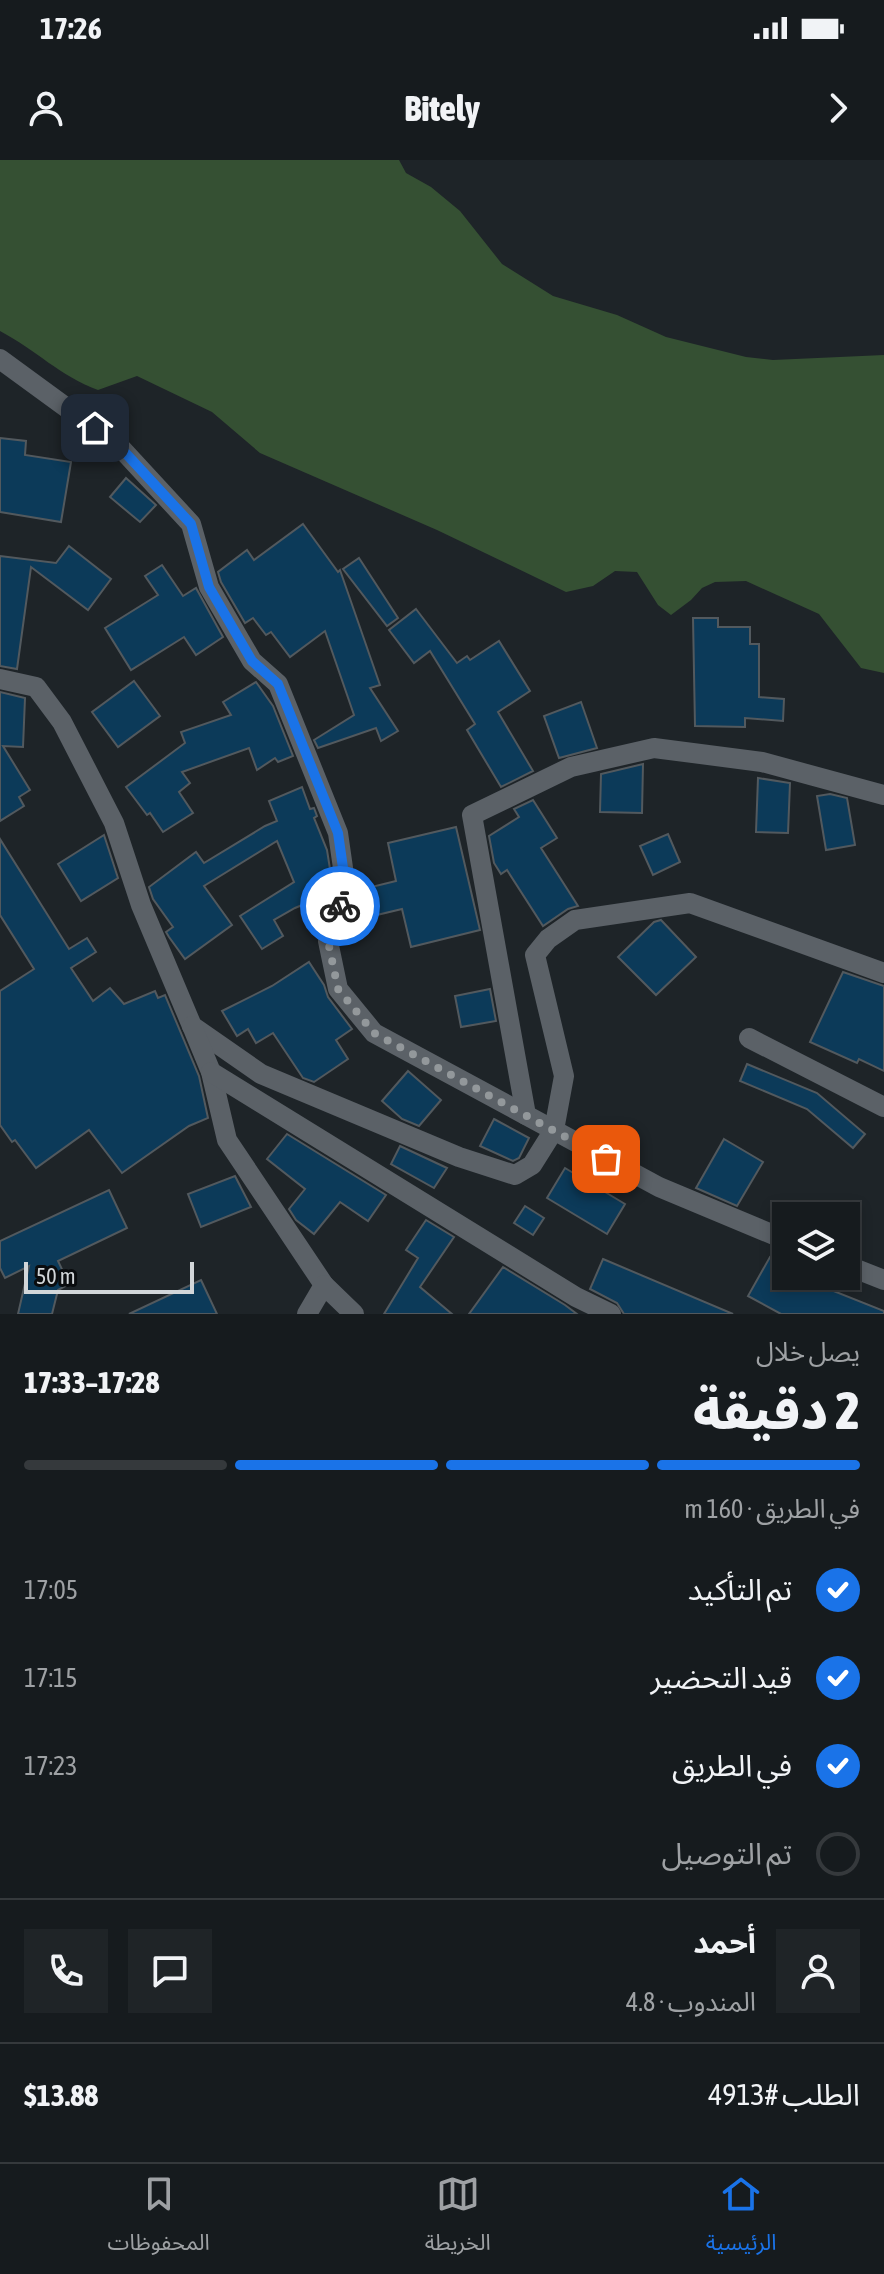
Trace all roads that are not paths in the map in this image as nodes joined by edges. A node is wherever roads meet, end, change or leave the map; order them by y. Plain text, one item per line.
1 (0, 359) edge
2 (0, 679) edge
3 (884, 795) edge
4 (884, 973) edge
5 (192, 1026) junction
6 (749, 1038) dead end
7 (211, 1072) junction
8 (884, 1107) edge
9 (526, 1115) junction
10 (554, 1130) junction
11 (772, 1234) edge
12 (860, 1271) edge
13 (884, 1280) edge
14 (324, 1285) junction
15 (307, 1314) edge
16 (354, 1314) edge
17 (611, 1314) edge

1 - 9 street
2 - 5 street
3 - 9 street
4 - 10 street
5 - 7 street
5 - 10 street
6 - 8 street
7 - 14 street
7 - 17 street
9 - 10 street
10 - 11 street
12 - 13 street
14 - 15 street
14 - 16 street

